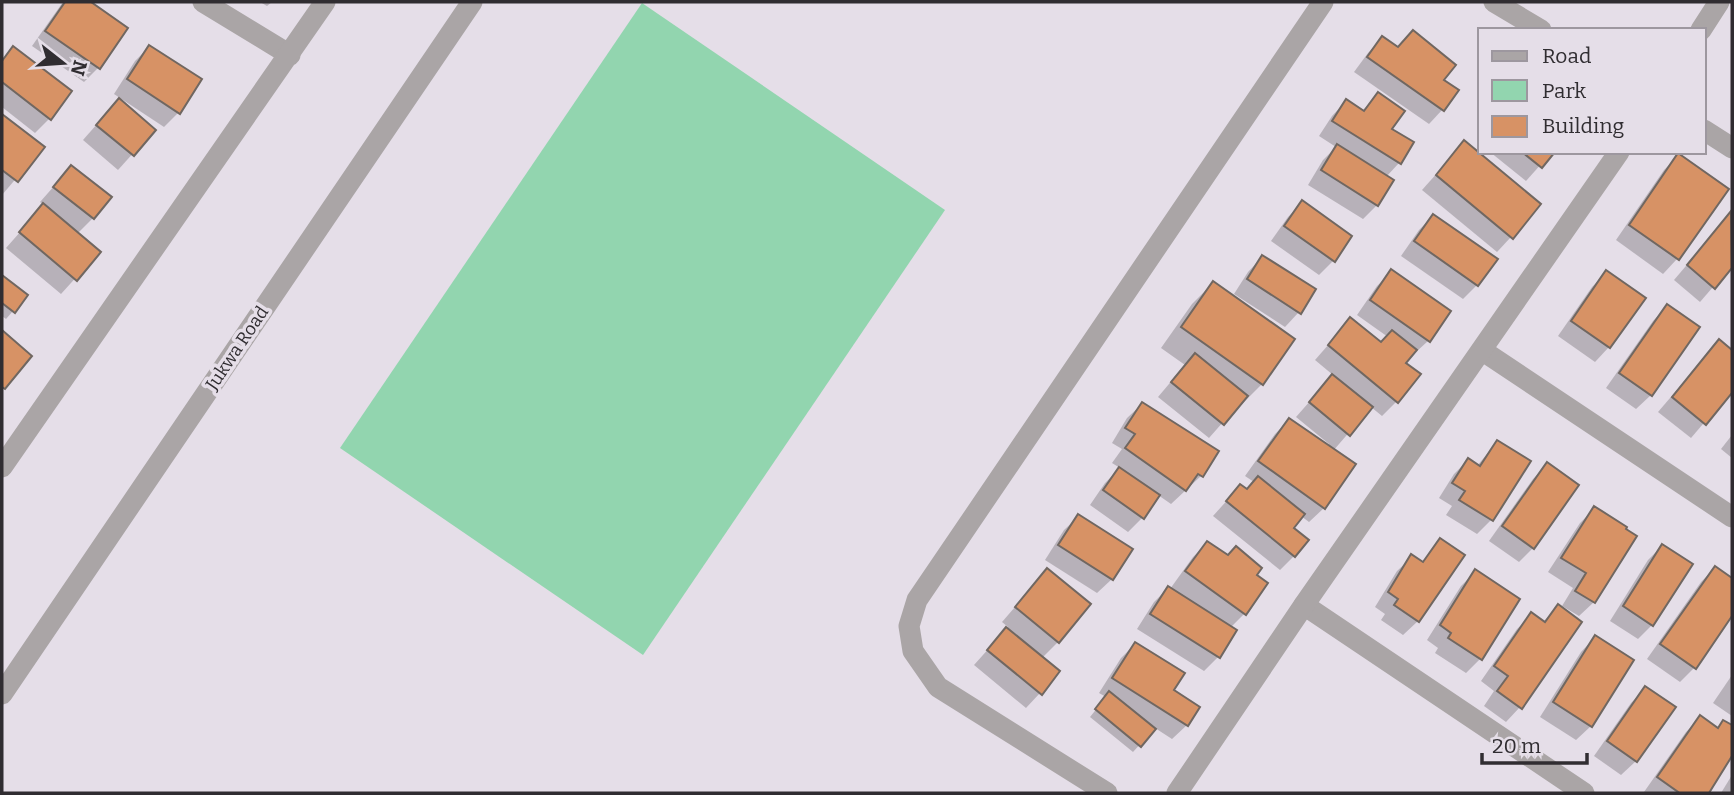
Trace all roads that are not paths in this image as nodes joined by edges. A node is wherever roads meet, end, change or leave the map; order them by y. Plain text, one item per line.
1 (203, 2) edge
2 (325, 2) edge
3 (472, 2) edge
4 (1323, 2) edge
5 (1494, 2) edge
6 (1718, 2) edge
7 (1538, 28) edge
8 (1701, 28) edge
9 (290, 55) junction
10 (1706, 131) edge
11 (1732, 148) edge
12 (1618, 154) edge
13 (1483, 351) junction
14 (2, 467) edge
15 (1732, 517) edge
16 (1304, 605) junction
17 (2, 694) edge
18 (1179, 792) edge
19 (1107, 793) edge
20 (1584, 793) edge

1 - 9 street
2 - 9 street
3 - 17 street, Jukwa Road
4 - 19 street
5 - 7 street
6 - 8 street
9 - 14 street
10 - 11 street
12 - 13 street
13 - 15 street
13 - 16 street
16 - 18 street
16 - 20 street

